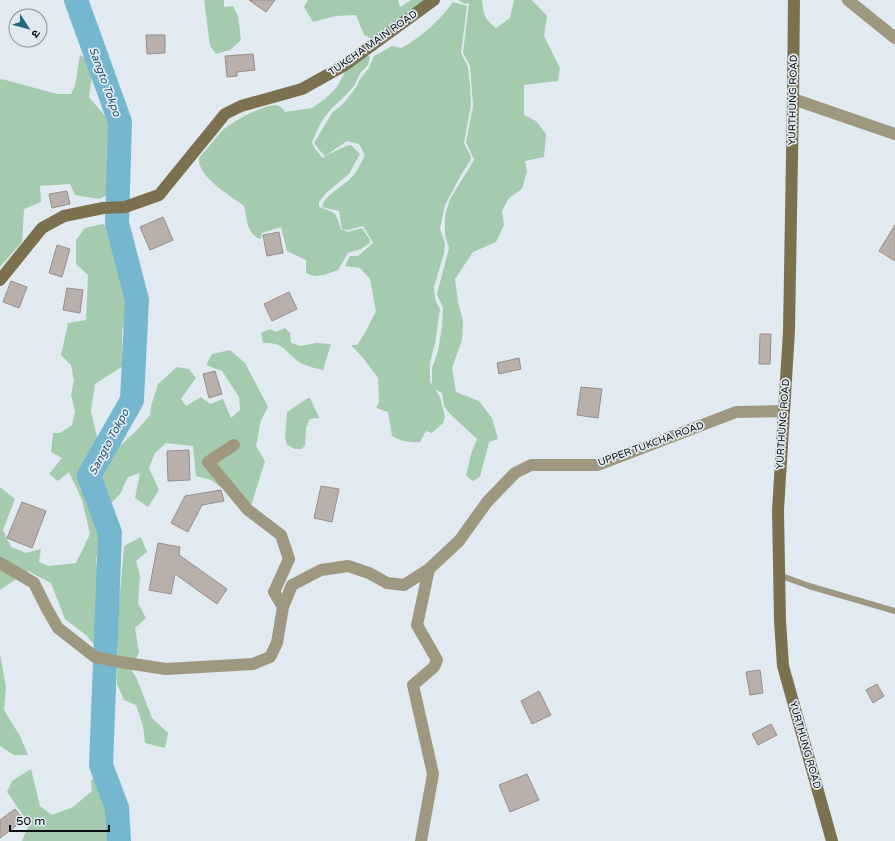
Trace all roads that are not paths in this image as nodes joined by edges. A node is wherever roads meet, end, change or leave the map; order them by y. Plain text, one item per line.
1 (434, 0) edge
2 (794, 0) edge
3 (848, 0) edge
4 (895, 38) edge
5 (793, 99) junction
6 (895, 134) edge
7 (0, 280) edge
8 (784, 411) junction
9 (234, 445) dead end
10 (0, 563) edge
11 (429, 569) junction
12 (778, 575) junction
13 (283, 607) junction
14 (895, 612) edge
15 (421, 841) edge
16 (832, 841) edge

1 - 7 main road, TUKCHA MAIN ROAD
2 - 5 main road, YURTHUNG ROAD
3 - 4 street
5 - 6 street
5 - 8 main road, YURTHUNG ROAD
8 - 11 street, UPPER TUKCHA ROAD
8 - 12 main road, YURTHUNG ROAD
9 - 13 street
10 - 13 street, UPPER TUKCHA ROAD
11 - 13 street, UPPER TUKCHA ROAD
11 - 15 street
12 - 14 lane
12 - 16 main road, YURTHUNG ROAD

